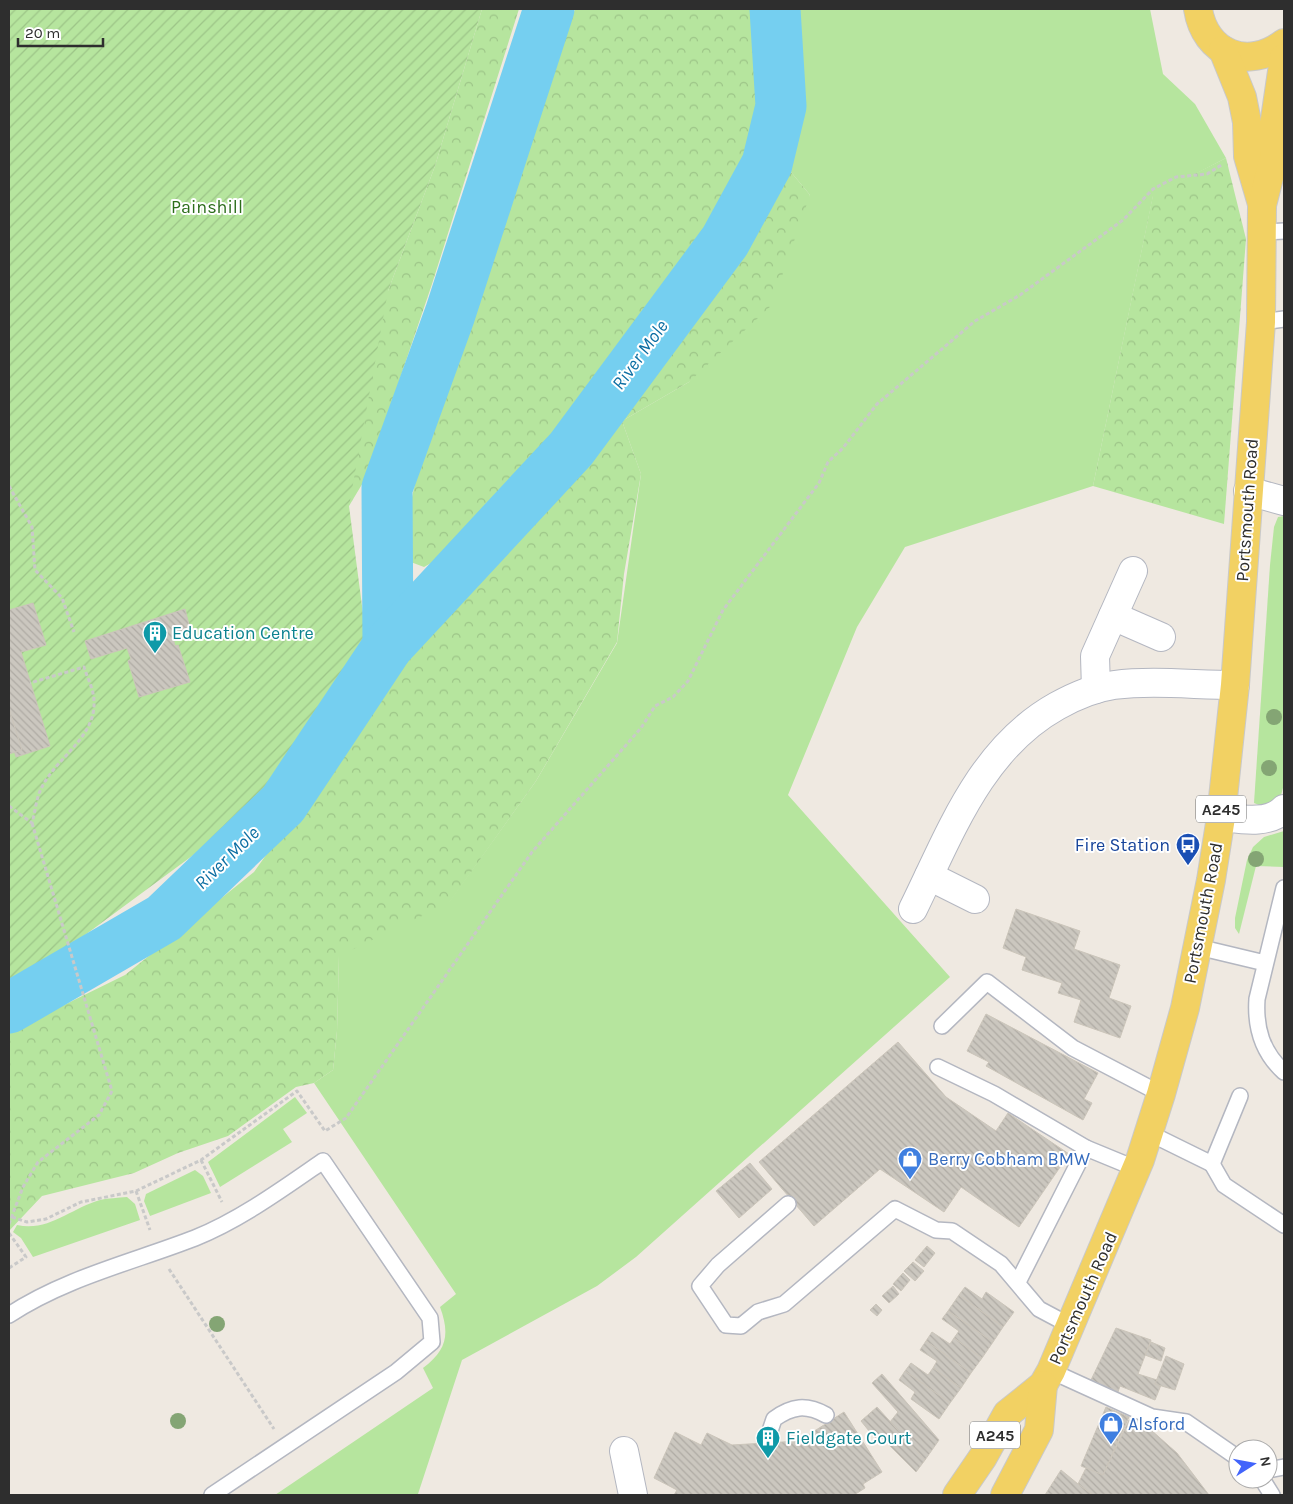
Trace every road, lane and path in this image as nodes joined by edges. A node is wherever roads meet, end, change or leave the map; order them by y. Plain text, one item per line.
1 (1198, 9) edge
2 (1284, 43) edge
3 (1223, 50) junction
4 (1284, 58) edge
5 (1225, 163) dead end
6 (1262, 205) junction
7 (1273, 232) edge
8 (1273, 321) edge
9 (9, 486) edge
10 (1248, 491) junction
11 (1284, 502) edge
12 (1133, 571) dead end
13 (1113, 616) junction
14 (74, 632) dead end
15 (1161, 637) dead end
16 (30, 683) dead end
17 (1234, 685) junction
18 (1096, 689) junction
19 (9, 806) edge
20 (1284, 809) edge
21 (1221, 817) junction
22 (32, 823) junction
23 (929, 876) junction
24 (1284, 888) edge
25 (975, 899) dead end
26 (913, 909) dead end
27 (1198, 947) junction
28 (1265, 963) junction
29 (942, 1026) dead end
30 (938, 1067) dead end
31 (1284, 1072) edge
32 (1161, 1094) junction
33 (1240, 1096) dead end
34 (1149, 1133) junction
35 (1086, 1148) junction
36 (201, 1160) junction
37 (1212, 1164) junction
38 (1137, 1169) junction
39 (136, 1191) junction
40 (788, 1204) dead end
41 (12, 1217) junction
42 (230, 1219) junction
43 (9, 1224) edge
44 (1284, 1225) edge
45 (9, 1233) edge
46 (157, 1251) junction
47 (9, 1268) edge
48 (1018, 1282) junction
49 (9, 1315) edge
50 (1071, 1326) junction
51 (1047, 1378) junction
52 (826, 1416) dead end
53 (766, 1443) dead end
54 (285, 1445) junction
55 (624, 1451) dead end
56 (1228, 1451) edge
57 (212, 1495) edge
58 (634, 1495) edge
59 (957, 1495) edge
60 (1005, 1495) edge

1 - 3 main road
2 - 3 main road
3 - 6 main road, Portsmouth Road
4 - 6 main road, Portsmouth Road
5 - 36 path
6 - 7 main road, Portsmouth Road / A245
7 - 8 main road, Portsmouth Road / A245
8 - 10 main road, Portsmouth Road / A245
9 - 14 path
10 - 11 street
10 - 17 main road, Portsmouth Road / A245
12 - 13 street
13 - 15 street
13 - 18 street
16 - 22 path
17 - 18 street
17 - 21 main road, Portsmouth Road / A245
18 - 23 street
19 - 22 path
20 - 21 street
21 - 27 main road, Portsmouth Road / A245
22 - 41 path
23 - 25 street
23 - 26 street
24 - 28 lane
27 - 28 lane
27 - 32 main road, Portsmouth Road / A245
28 - 31 lane
29 - 32 lane
30 - 35 lane
32 - 34 main road, Portsmouth Road / A245
33 - 37 lane
34 - 37 lane
34 - 38 main road, Portsmouth Road / A245
35 - 38 lane
35 - 48 lane
36 - 39 path
36 - 42 path
37 - 44 lane
38 - 50 main road, Portsmouth Road / A245
39 - 41 path
39 - 46 path
40 - 48 lane
41 - 43 path
42 - 46 lane
42 - 54 lane
45 - 47 path
46 - 49 lane
46 - 54 path
48 - 50 lane
50 - 51 main road, Portsmouth Road / A245
51 - 56 lane
51 - 59 main road, Portsmouth Road / A245
51 - 60 main road, Portsmouth Road / A245
52 - 53 lane
54 - 57 lane
55 - 58 street

